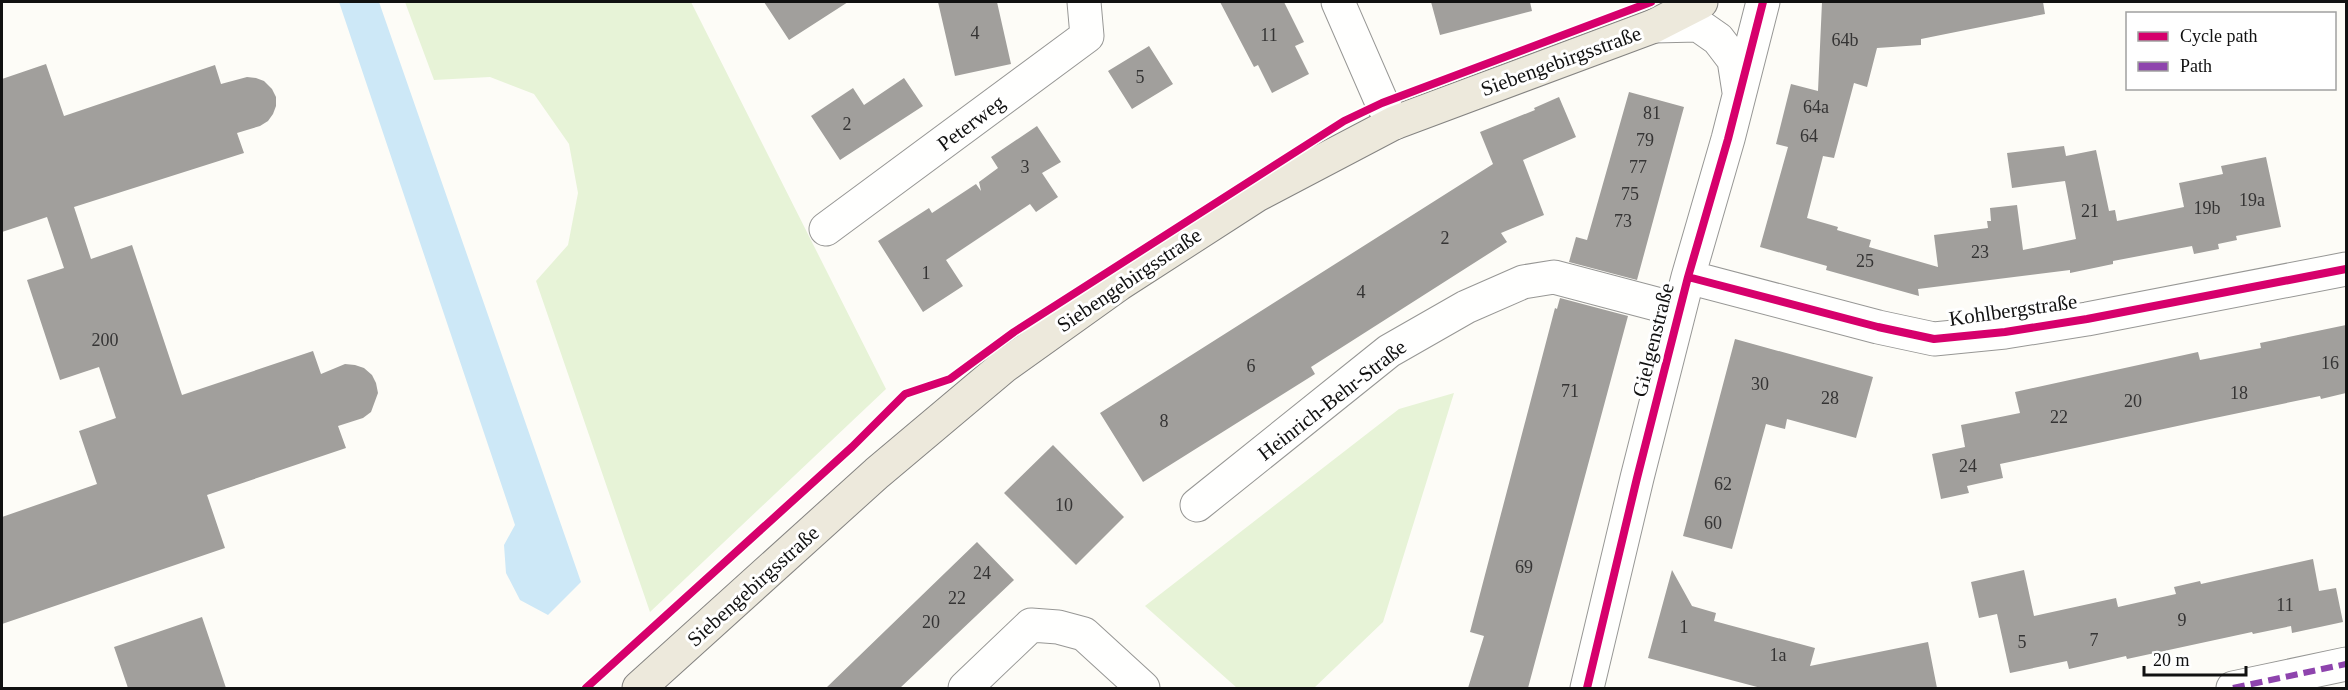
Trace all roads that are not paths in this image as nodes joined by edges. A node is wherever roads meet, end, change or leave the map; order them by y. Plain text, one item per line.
1 (1084, 2) edge
2 (1338, 2) edge
3 (1701, 2) edge
4 (1763, 2) edge
5 (1654, 26) junction
6 (1739, 96) junction
7 (1394, 123) junction
8 (826, 229) dead end
9 (2346, 269) edge
10 (1688, 277) junction
11 (1679, 310) junction
12 (1197, 506) dead end
13 (2346, 664) edge
14 (639, 688) edge
15 (964, 688) edge
16 (1143, 688) edge
17 (1587, 688) edge
18 (2233, 688) edge

1 - 8 street, Peterweg
2 - 7 street
3 - 5 main road, Siebengebirgsstraße
4 - 6 street, Gielgenstraße
5 - 6 street, Gielgenstraße
5 - 7 main road, Siebengebirgsstraße
6 - 10 street, Gielgenstraße
7 - 14 main road, Siebengebirgsstraße
9 - 10 street, Kohlbergstraße
10 - 11 street, Gielgenstraße
11 - 12 street, Heinrich-Behr-Straße
11 - 17 street, Gielgenstraße
13 - 18 street
15 - 16 street

